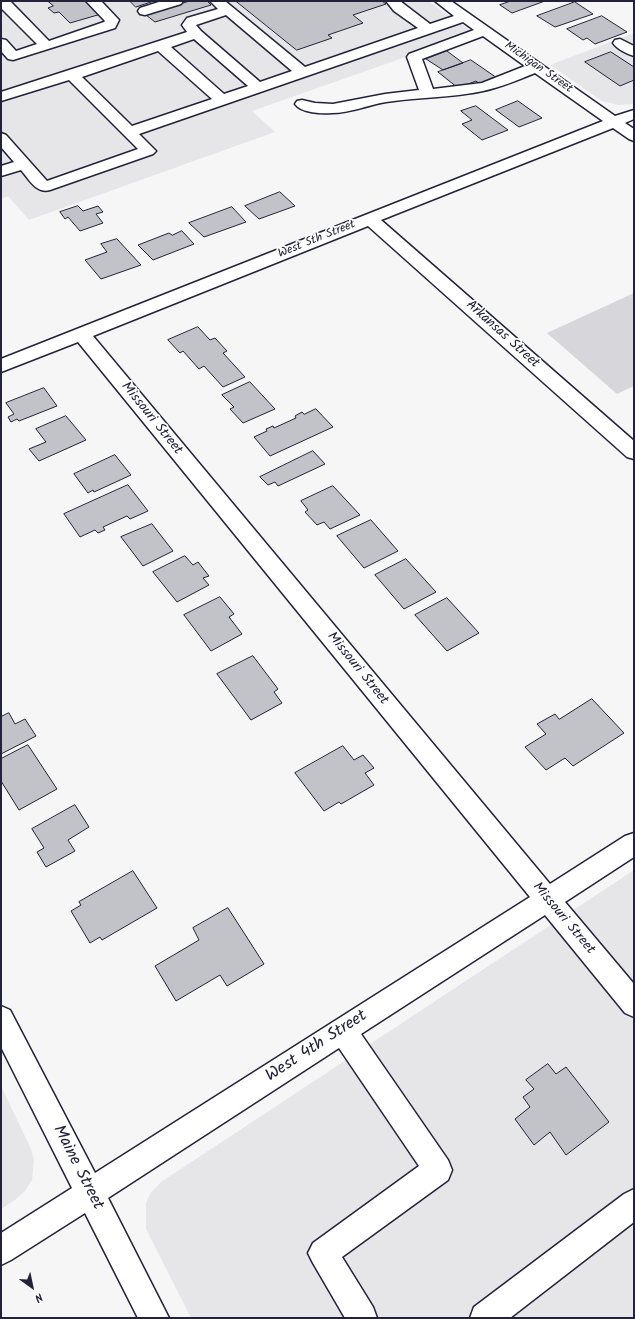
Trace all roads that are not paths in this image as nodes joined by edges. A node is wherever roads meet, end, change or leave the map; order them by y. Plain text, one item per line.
1 (93, 1) edge
2 (176, 1) edge
3 (393, 1) edge
4 (442, 1) edge
5 (3, 2) edge
6 (223, 5) edge
7 (145, 11) dead end
8 (464, 17) junction
9 (428, 29) junction
10 (485, 31) junction
11 (196, 34) junction
12 (620, 42) dead end
13 (1, 43) edge
14 (160, 45) junction
15 (47, 46) junction
16 (634, 52) edge
17 (536, 67) junction
18 (302, 72) junction
19 (72, 75) junction
20 (258, 88) junction
21 (428, 94) junction
22 (1, 98) edge
23 (222, 100) junction
24 (302, 104) dead end
25 (634, 114) edge
26 (615, 122) junction
27 (129, 132) junction
28 (634, 136) edge
29 (1, 138) edge
30 (24, 164) junction
31 (1, 172) edge
32 (370, 218) junction
33 (81, 334) junction
34 (1, 366) edge
35 (634, 452) edge
36 (634, 844) edge
37 (548, 900) junction
38 (634, 1004) edge
39 (1, 1019) edge
40 (343, 1031) junction
41 (90, 1193) junction
42 (634, 1204) edge
43 (1, 1250) edge
44 (154, 1318) edge
45 (362, 1318) edge
46 (485, 1318) edge

1 - 15 street
2 - 7 street
3 - 9 street
4 - 8 street, Michigan Street
5 - 15 street
6 - 11 street
6 - 18 street
8 - 9 street
8 - 10 street, Michigan Street
9 - 18 street
10 - 17 street, Michigan Street
10 - 21 street
11 - 14 street
11 - 20 street
12 - 16 street
13 - 15 street
14 - 19 street
14 - 23 street
17 - 21 street
17 - 26 street, Michigan Street
18 - 20 street
19 - 22 street
19 - 27 street
20 - 23 street
21 - 24 street
23 - 27 street
25 - 26 street, West 5th Street
26 - 28 street, Michigan Street
26 - 32 street, West 5th Street
27 - 30 street
29 - 30 street
30 - 31 street
32 - 33 street, West 5th Street
32 - 35 street, Arkansas Street
33 - 34 street, West 5th Street
33 - 37 street, Missouri Street
36 - 37 street, West 4th Street
37 - 38 street, Missouri Street
37 - 40 street, West 4th Street
39 - 41 street, Maine Street
40 - 41 street, West 4th Street
40 - 45 street
41 - 43 street, West 4th Street
41 - 44 street, Maine Street
42 - 46 street

